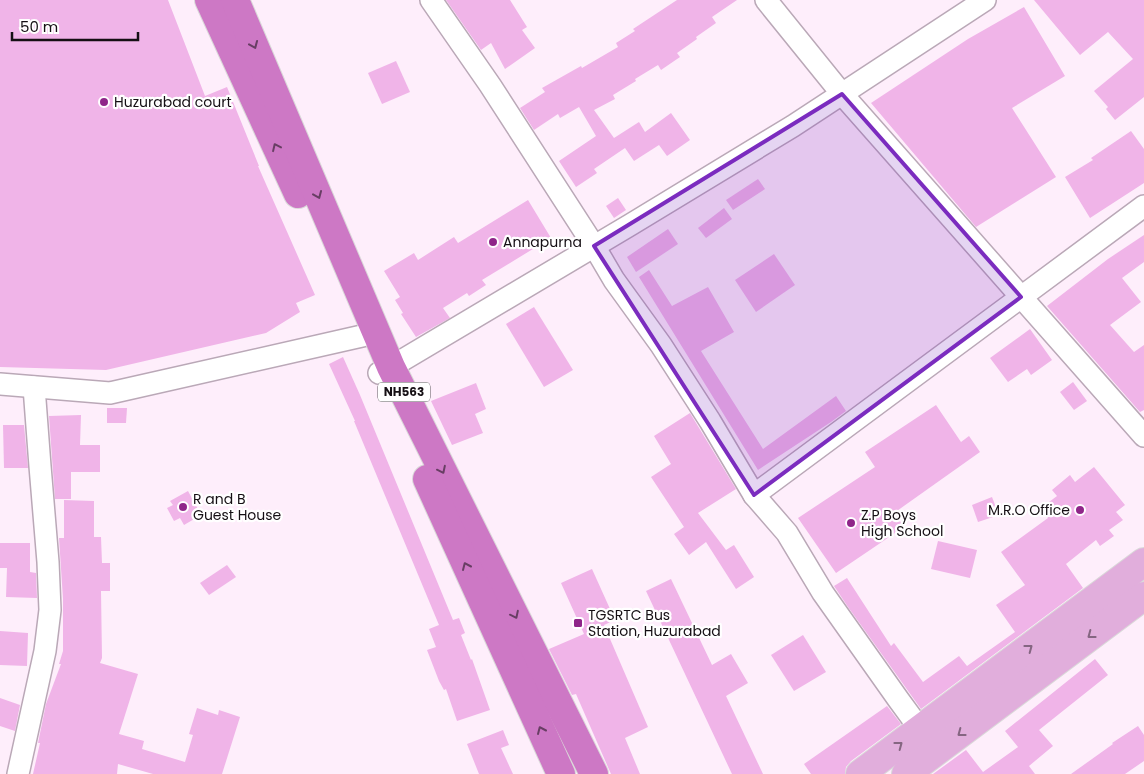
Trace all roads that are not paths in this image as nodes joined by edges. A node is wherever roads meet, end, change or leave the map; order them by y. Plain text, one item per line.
1 (209, 0) edge
2 (235, 0) edge
3 (431, 0) edge
4 (766, 0) edge
5 (985, 0) edge
6 (842, 94) junction
7 (1144, 206) edge
8 (594, 246) junction
9 (1021, 297) junction
10 (369, 333) junction
11 (385, 370) junction
12 (0, 384) edge
13 (34, 387) junction
14 (1144, 436) edge
15 (754, 495) junction
16 (1144, 562) edge
17 (1105, 591) junction
18 (1144, 596) edge
19 (1122, 612) junction
20 (920, 729) junction
21 (18, 774) edge
22 (561, 774) edge
23 (594, 774) edge
24 (860, 774) edge
25 (906, 774) edge

10 -> 1 highway, NH563
2 -> 10 highway, NH563
3 - 8 street
4 - 6 street
5 - 6 street
6 - 8 street
6 - 9 street
7 - 9 street
8 - 11 street
8 - 15 street
9 - 14 street
9 - 15 street
10 - 11 highway, NH563
10 - 13 street
22 -> 11 highway, NH563
11 -> 23 highway, NH563
12 - 13 street
13 - 21 street
15 - 20 street
16 - 17 main road
17 - 19 main road
20 -> 17 main road
18 - 19 main road
19 -> 25 main road
24 -> 20 main road

